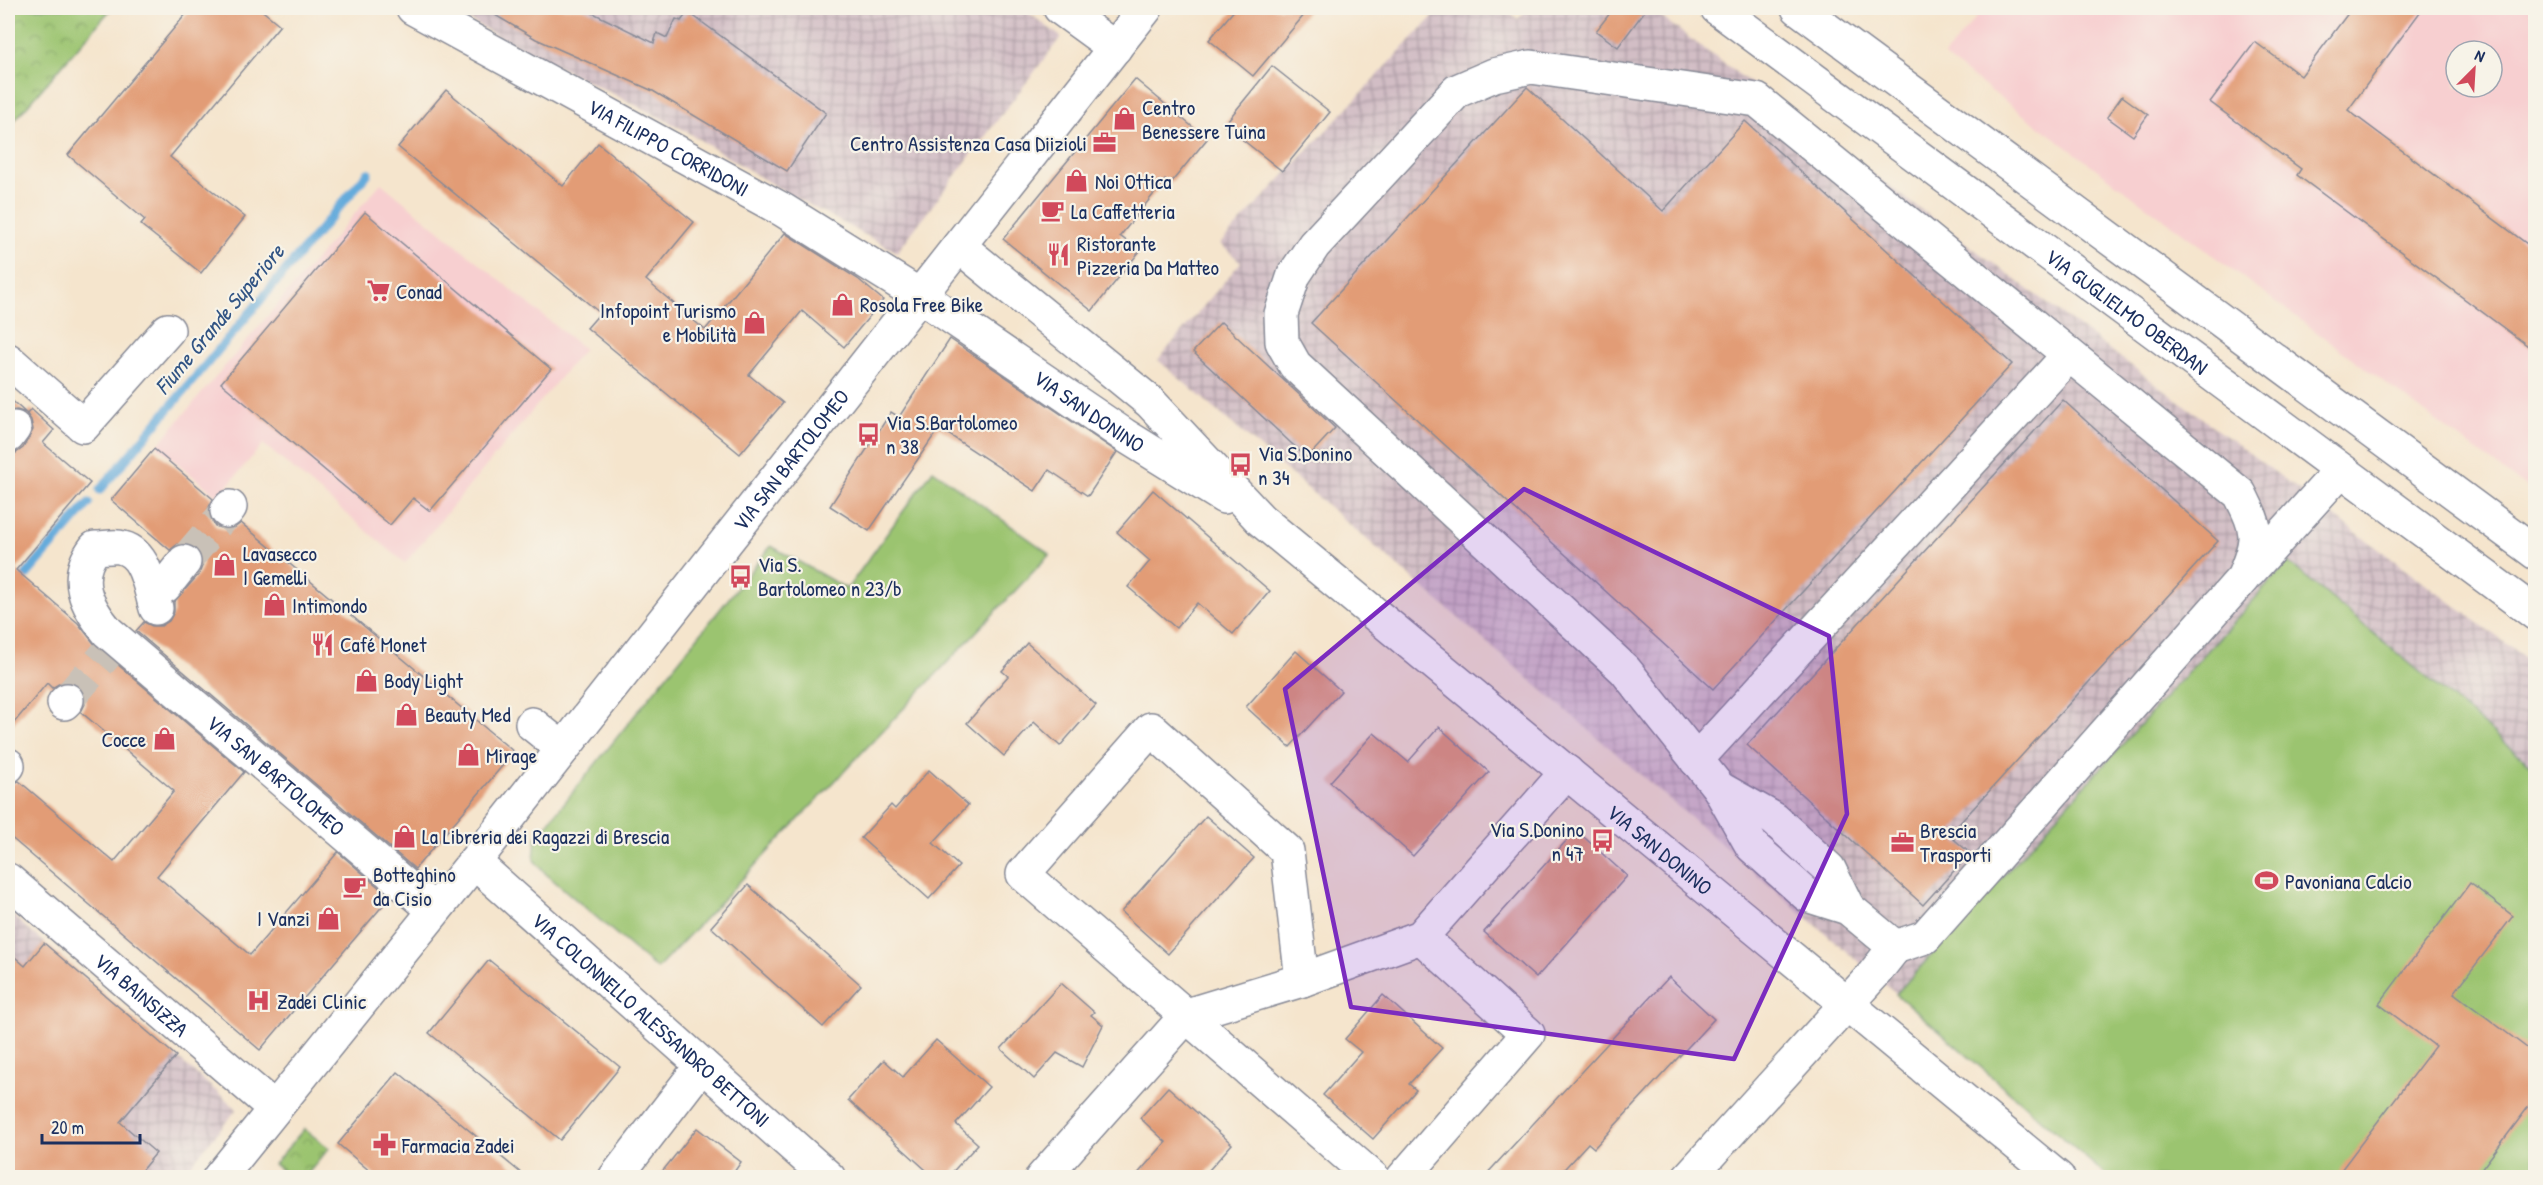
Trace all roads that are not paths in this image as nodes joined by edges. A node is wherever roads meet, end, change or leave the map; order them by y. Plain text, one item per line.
1 (413, 8) edge
2 (1060, 8) edge
3 (1146, 8) edge
4 (1718, 8) edge
5 (1798, 8) edge
6 (1115, 48) junction
7 (959, 246) junction
8 (920, 295) junction
9 (168, 330) dead end
10 (2069, 355) junction
11 (8, 360) edge
12 (2340, 471) junction
13 (1262, 520) junction
14 (2535, 553) edge
15 (2243, 578) junction
16 (2535, 614) edge
17 (114, 646) junction
18 (532, 724) dead end
19 (563, 749) junction
20 (1696, 760) junction
21 (1567, 772) junction
22 (474, 862) junction
23 (8, 880) edge
24 (433, 909) junction
25 (1421, 937) junction
26 (1895, 946) junction
27 (1302, 980) junction
28 (1846, 1004) junction
29 (1187, 1015) junction
30 (702, 1065) junction
31 (274, 1108) junction
32 (219, 1178) edge
33 (615, 1178) edge
34 (829, 1178) edge
35 (1042, 1178) edge
36 (1373, 1178) edge
37 (1402, 1178) edge
38 (1688, 1178) edge
39 (2058, 1178) edge

1 - 8 street, VIA FILIPPO CORRIDONI
2 - 6 street
3 - 6 street, VIA SAN BARTOLOMEO
4 - 12 street, VIA GUGLIELMO OBERDAN
5 - 14 street
6 - 7 street, VIA SAN BARTOLOMEO
7 - 8 street, VIA SAN BARTOLOMEO
7 - 13 street, VIA SAN DONINO
8 - 13 street, VIA SAN DONINO
8 - 19 street, VIA SAN BARTOLOMEO
9 - 11 street
10 - 15 street
10 - 20 street
10 - 20 street
12 - 15 street
12 - 16 street, VIA GUGLIELMO OBERDAN
13 - 21 street, VIA SAN DONINO
15 - 26 street
17 - 17 street, VIA SAN BARTOLOMEO
17 - 24 street, VIA SAN BARTOLOMEO
18 - 19 street
19 - 22 street, VIA SAN BARTOLOMEO
20 - 26 street
21 - 25 street
21 - 28 street, VIA SAN DONINO
22 - 24 street, VIA SAN BARTOLOMEO
22 - 30 street, VIA COLONNELLO ALESSANDRO BETTONI
23 - 31 street, VIA BAINSIZZA
24 - 31 street, VIA SAN BARTOLOMEO
25 - 27 street
25 - 37 street
26 - 28 street
27 - 29 street
27 - 29 street
28 - 38 street
28 - 39 street, VIA SAN DONINO
29 - 35 street
29 - 36 street
30 - 33 street
30 - 34 street, VIA COLONNELLO ALESSANDRO BETTONI
31 - 32 street, VIA SAN BARTOLOMEO

